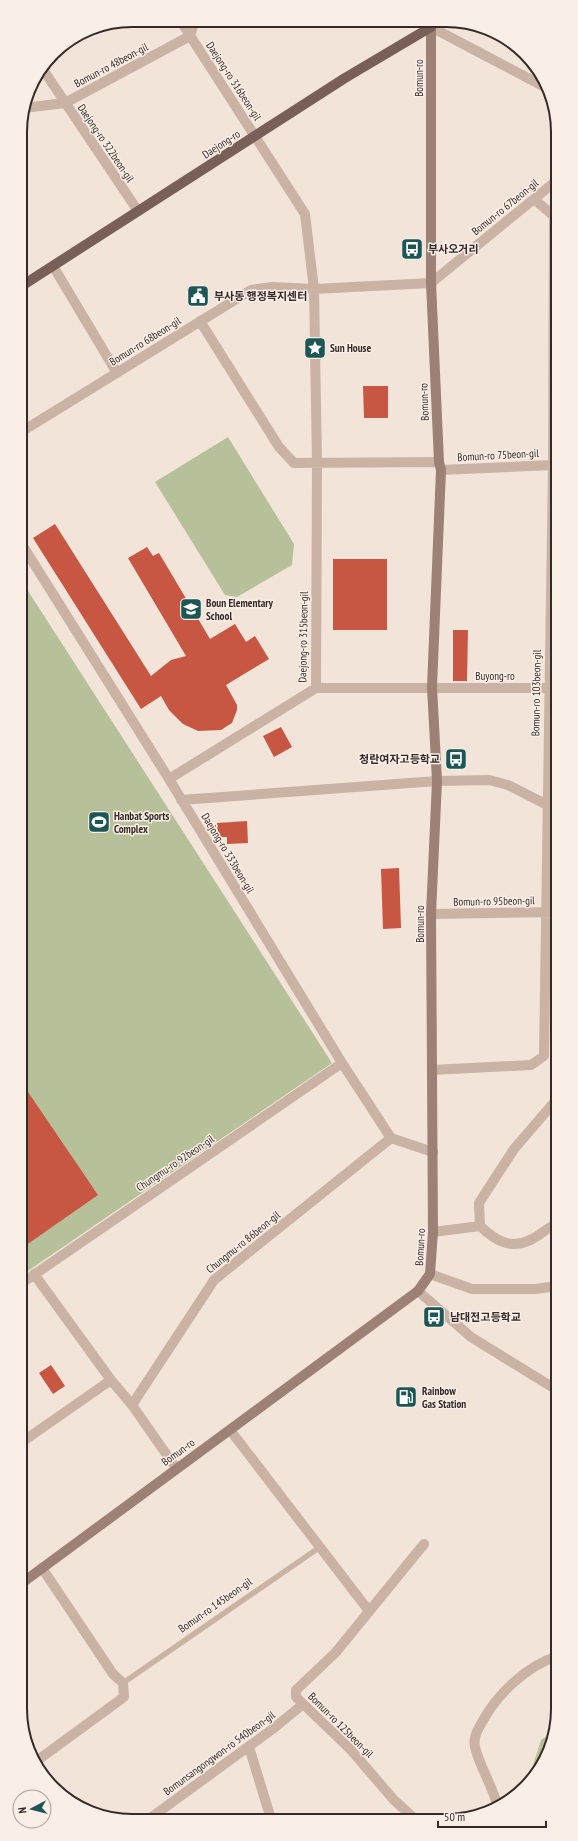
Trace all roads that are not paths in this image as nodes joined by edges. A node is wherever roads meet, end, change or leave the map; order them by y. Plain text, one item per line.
1 (184, 27) edge
2 (193, 27) edge
3 (425, 27) edge
4 (430, 27) edge
5 (435, 27) edge
6 (190, 36) junction
7 (45, 73) edge
8 (540, 84) edge
9 (64, 103) junction
10 (30, 107) edge
11 (256, 136) junction
12 (551, 185) edge
13 (534, 199) junction
14 (138, 211) junction
15 (551, 214) edge
16 (53, 266) junction
17 (27, 282) edge
18 (431, 283) junction
19 (314, 289) junction
20 (200, 321) junction
21 (117, 373) junction
22 (27, 428) edge
23 (317, 463) junction
24 (440, 466) junction
25 (551, 466) edge
26 (27, 553) edge
27 (432, 687) junction
28 (316, 688) junction
29 (551, 688) edge
30 (551, 711) edge
31 (169, 779) junction
32 (437, 781) junction
33 (181, 800) junction
34 (547, 805) junction
35 (551, 807) edge
36 (546, 912) junction
37 (551, 912) edge
38 (431, 914) junction
39 (342, 1063) junction
40 (432, 1070) junction
41 (551, 1106) edge
42 (391, 1138) junction
43 (433, 1152) junction
44 (480, 1226) junction
45 (551, 1226) edge
46 (433, 1232) junction
47 (34, 1274) junction
48 (430, 1274) junction
49 (27, 1279) edge
50 (551, 1287) edge
51 (418, 1291) junction
52 (111, 1380) junction
53 (551, 1386) edge
54 (132, 1405) junction
55 (230, 1430) junction
56 (27, 1439) edge
57 (176, 1468) junction
58 (424, 1544) dead end
59 (320, 1547) junction
60 (42, 1568) junction
61 (27, 1579) edge
62 (369, 1611) junction
63 (551, 1659) edge
64 (123, 1683) junction
65 (302, 1705) junction
66 (249, 1747) junction
67 (40, 1759) edge
68 (496, 1801) edge
69 (156, 1814) edge
70 (269, 1814) edge
71 (409, 1814) edge

1 - 6 street, Daejong-ro 316beon-gil
2 - 6 street
3 - 11 main road, Daejong-ro
4 - 18 main road, Bomun-ro
5 - 8 street
6 - 9 street, Bomun-ro 48beon-gil
6 - 11 street, Daejong-ro 316beon-gil
7 - 9 street, Daejong-ro 322beon-gil
9 - 10 street, Bomun-ro 48beon-gil
9 - 14 street, Daejong-ro 322beon-gil
11 - 14 main road, Daejong-ro
11 - 19 street, Daejong-ro 315beon-gil
12 - 13 street, Bomun-ro 67beon-gil
13 - 15 street
13 - 18 street, Bomun-ro 67beon-gil
14 - 16 main road, Daejong-ro
16 - 17 main road, Daejong-ro
16 - 21 street
18 - 19 street, Bomun-ro 68beon-gil
18 - 24 main road, Bomun-ro
19 - 20 street, Bomun-ro 68beon-gil
19 - 23 street, Daejong-ro 315beon-gil
20 - 21 street, Bomun-ro 68beon-gil
20 - 23 street
21 - 22 street, Bomun-ro 68beon-gil
23 - 24 street, Bomun-ro 75beon-gil
23 - 28 street, Daejong-ro 315beon-gil
24 - 25 street, Bomun-ro 75beon-gil
24 - 27 main road, Bomun-ro
26 - 31 street, Daejong-ro 333beon-gil
27 - 28 street, Buyong-ro
27 - 29 street, Buyong-ro
27 - 32 main road, Bomun-ro
28 - 31 street, Daejong-ro 315beon-gil
30 - 34 street, Bomun-ro 103beon-gil
31 - 33 street, Daejong-ro 333beon-gil
32 - 33 street
32 - 34 street
32 - 38 main road, Bomun-ro
33 - 39 street, Daejong-ro 333beon-gil
34 - 35 street
34 - 36 street, Bomun-ro 103beon-gil
36 - 37 street, Bomun-ro 95beon-gil
36 - 38 street, Bomun-ro 95beon-gil
36 - 40 street, Bomun-ro 103beon-gil
38 - 40 main road, Bomun-ro
39 - 42 street, Daejong-ro 333beon-gil
39 - 47 street, Chungmu-ro 92beon-gil
40 - 43 main road, Bomun-ro
41 - 44 street
42 - 43 street
42 - 54 street, Chungmu-ro 86beon-gil
43 - 46 main road, Bomun-ro
44 - 45 street
44 - 46 street
46 - 48 main road, Bomun-ro
47 - 49 street, Chungmu-ro 92beon-gil
47 - 52 street
48 - 50 street
48 - 51 main road, Bomun-ro
51 - 53 street
51 - 55 main road, Bomun-ro
52 - 54 street
52 - 56 street
54 - 57 street
55 - 57 main road, Bomun-ro
55 - 59 street
57 - 60 main road, Bomun-ro
58 - 62 street, Bomun-ro 125beon-gil
59 - 62 street
59 - 64 lane, Bomun-ro 145beon-gil
60 - 61 main road, Bomun-ro
60 - 64 street
62 - 65 street, Bomun-ro 125beon-gil
63 - 68 street
64 - 67 street
65 - 66 street, Bomunsangongwon-ro 540beon-gil
65 - 71 street, Bomun-ro 125beon-gil
66 - 69 street, Bomunsangongwon-ro 540beon-gil
66 - 70 street

